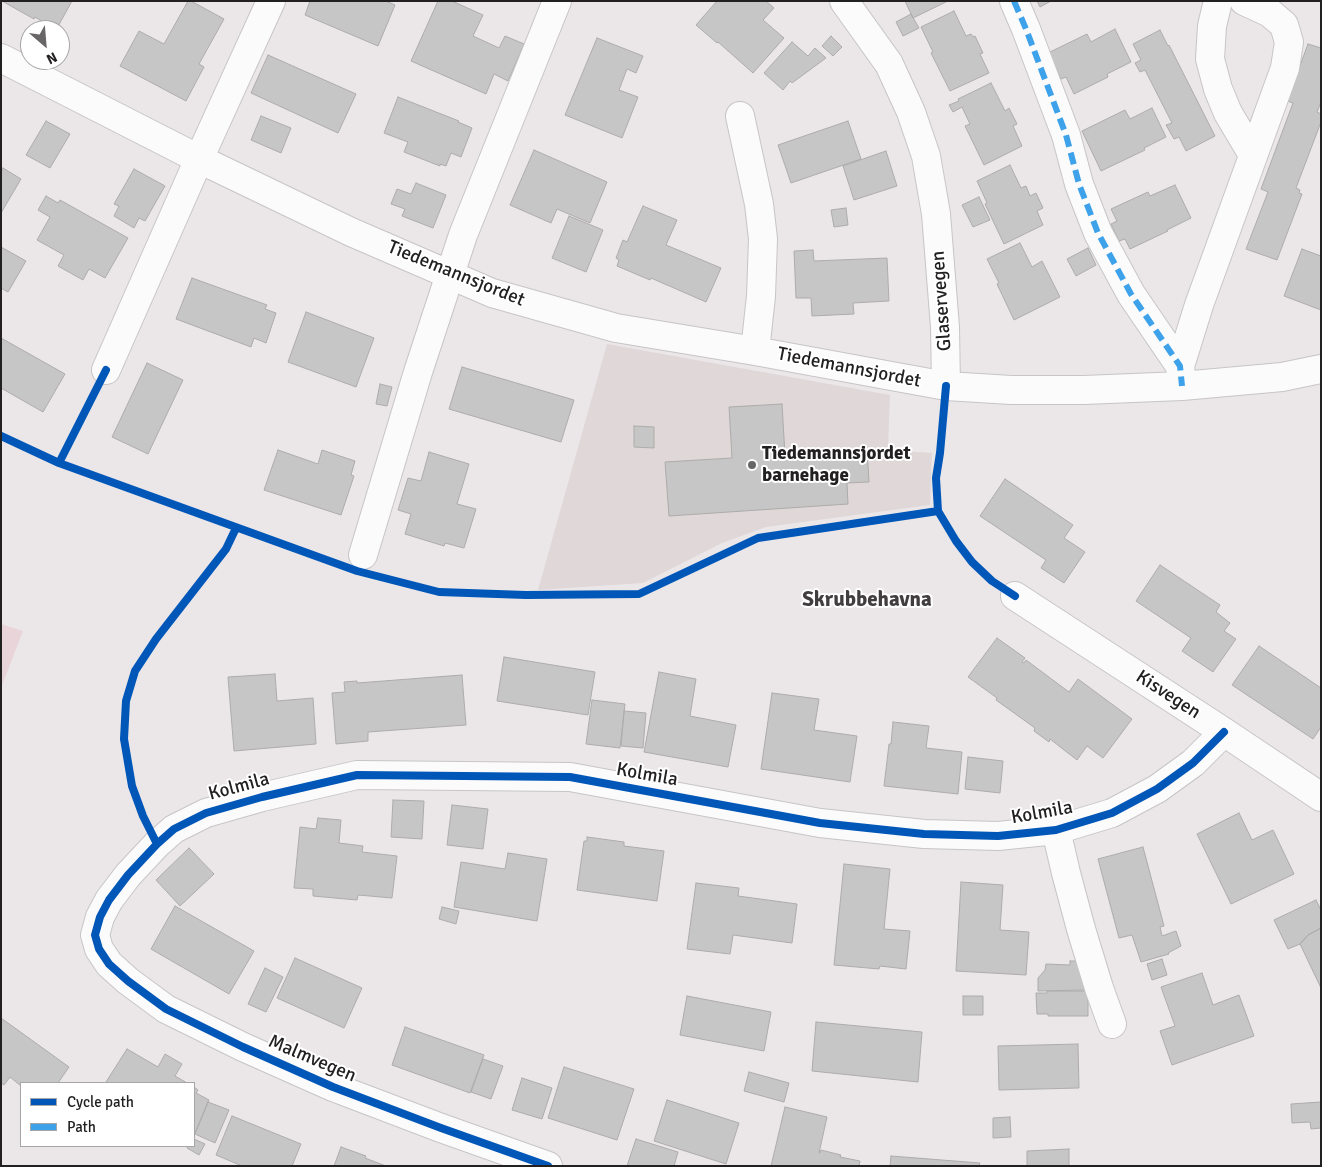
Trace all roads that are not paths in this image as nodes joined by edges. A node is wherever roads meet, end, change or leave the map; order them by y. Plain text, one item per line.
1 (271, 1) edge
2 (557, 1) edge
3 (844, 1) edge
4 (1014, 1) edge
5 (1218, 1) edge
6 (1244, 1) edge
7 (1, 58) edge
8 (740, 116) dead end
9 (1253, 155) junction
10 (198, 160) junction
11 (450, 274) junction
12 (755, 351) junction
13 (106, 370) dead end
14 (1321, 370) edge
15 (1181, 376) junction
16 (946, 386) junction
17 (363, 555) dead end
18 (1015, 596) dead end
19 (1224, 732) junction
20 (1321, 797) edge
21 (1056, 830) junction
22 (95, 935) joint
23 (1112, 1024) dead end
24 (548, 1166) edge

1 - 10 street
2 - 11 street
3 - 16 street, Glaservegen
4 - 15 street
5 - 9 street
6 - 9 street
7 - 10 street, Tiedemannsjordet
8 - 12 street
9 - 15 street
10 - 11 street, Tiedemannsjordet
10 - 13 street
11 - 12 street, Tiedemannsjordet
11 - 17 street
12 - 16 street, Tiedemannsjordet
14 - 15 street
15 - 16 street
18 - 19 street, Kisvegen
19 - 20 street, Kisvegen
19 - 21 street, Kolmila
21 - 22 street, Kolmila
21 - 23 street
22 - 24 street, Malmvegen

